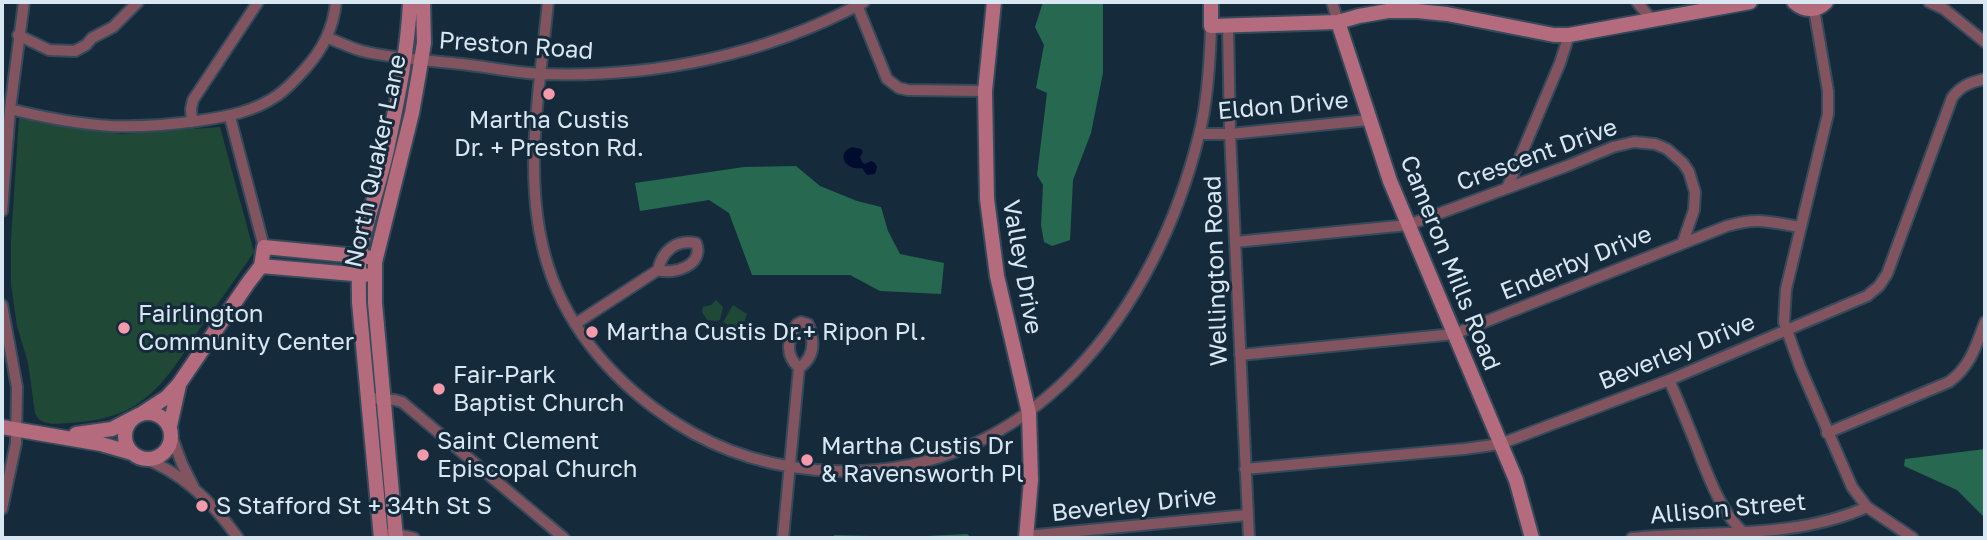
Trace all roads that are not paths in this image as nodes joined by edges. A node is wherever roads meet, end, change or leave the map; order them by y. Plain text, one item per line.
1 (24, 2) edge
2 (138, 2) edge
3 (258, 2) edge
4 (336, 2) edge
5 (410, 2) edge
6 (423, 2) edge
7 (548, 2) edge
8 (994, 2) edge
9 (1211, 2) edge
10 (1332, 2) edge
11 (1637, 2) edge
12 (1750, 2) edge
13 (1794, 2) edge
14 (1930, 2) edge
15 (861, 4) edge
16 (1820, 5) edge
17 (1651, 19) junction
18 (1338, 22) junction
19 (1228, 25) junction
20 (1211, 26) junction
21 (18, 35) junction
22 (1569, 35) junction
23 (328, 38) junction
24 (1985, 42) edge
25 (404, 58) junction
26 (422, 60) junction
27 (541, 74) junction
28 (1985, 79) edge
29 (985, 91) junction
30 (10, 109) junction
31 (230, 117) junction
32 (1369, 120) junction
33 (192, 122) junction
34 (1200, 134) junction
35 (1230, 134) junction
36 (1507, 188) junction
37 (2, 212) edge
38 (1408, 225) junction
39 (1800, 227) junction
40 (1235, 242) junction
41 (1683, 242) junction
42 (264, 247) junction
43 (360, 256) junction
44 (376, 258) junction
45 (261, 266) junction
46 (658, 270) dead end
47 (366, 275) junction
48 (2, 305) edge
49 (1985, 322) edge
50 (575, 324) junction
51 (1786, 332) junction
52 (1454, 334) junction
53 (1240, 355) junction
54 (799, 368) dead end
55 (1669, 380) junction
56 (179, 384) junction
57 (368, 398) junction
58 (384, 399) junction
59 (1029, 413) junction
60 (139, 414) junction
61 (9, 429) edge
62 (171, 432) junction
63 (1828, 433) junction
64 (58, 436) junction
65 (1500, 444) junction
66 (138, 456) junction
67 (790, 467) junction
68 (1245, 469) junction
69 (194, 489) junction
70 (1867, 507) junction
71 (2, 509) edge
72 (1247, 515) junction
73 (396, 536) edge
74 (1747, 536) edge
75 (381, 537) edge
76 (1026, 537) edge
77 (238, 538) edge
78 (414, 538) edge
79 (564, 538) edge
80 (783, 538) edge
81 (1249, 538) edge
82 (1532, 538) edge
83 (1634, 538) edge
84 (1913, 538) edge

1 - 21 street
2 - 21 street
3 - 33 street
4 - 23 street
5 - 25 street, North Quaker Lane
6 - 26 street, North Quaker Lane
7 - 27 street
8 - 29 street, Valley Drive
9 - 20 street
10 - 18 street, Cameron Mills Road
11 - 17 street
12 - 17 street
13 - 16 street
14 - 24 street
15 - 27 street, Preston Road
15 - 29 street
16 - 39 street
17 - 22 street
18 - 19 street
18 - 22 street
18 - 32 street, Cameron Mills Road
19 - 20 street
19 - 35 street, Wellington Road
20 - 34 street
21 - 30 street
22 - 36 street
23 - 25 street, Preston Road
23 - 31 street
25 - 26 street, Preston Road
25 - 43 street, North Quaker Lane
26 - 27 street, Preston Road
26 - 44 street, North Quaker Lane
27 - 50 street
28 - 51 street, Beverley Drive
29 - 59 street, Valley Drive
30 - 33 street
30 - 37 street
31 - 33 street
31 - 42 street
32 - 35 street, Eldon Drive
32 - 38 street, Cameron Mills Road
34 - 35 street, Eldon Drive
34 - 59 street
35 - 40 street, Wellington Road
36 - 38 street, Crescent Drive
36 - 41 street, Crescent Drive
38 - 40 street, Crescent Drive
38 - 52 street, Cameron Mills Road
39 - 41 street, Enderby Drive
39 - 51 street
40 - 53 street, Wellington Road
41 - 52 street, Enderby Drive
42 - 43 street
42 - 45 street
43 - 44 street
43 - 47 street, North Quaker Lane
44 - 47 street, North Quaker Lane
45 - 47 street
45 - 56 street
46 - 50 street
47 - 57 street, North Quaker Lane
47 - 58 street, North Quaker Lane
48 - 61 street
49 - 63 street
50 - 67 street
51 - 55 street, Beverley Drive
51 - 63 street
52 - 53 street, Enderby Drive
52 - 65 street, Cameron Mills Road
53 - 68 street, Wellington Road
54 - 67 street
55 - 65 street, Beverley Drive
55 - 74 street
56 - 60 street
56 - 62 street
57 - 58 street
57 - 75 street, North Quaker Lane
58 - 73 street, North Quaker Lane
58 - 79 street
59 - 67 street
59 - 76 street, Valley Drive
60 - 62 street
60 - 64 street
60 - 66 street
61 - 64 street
61 - 71 street
62 - 66 street
62 - 69 street
63 - 70 street
64 - 66 street
65 - 68 street, Beverley Drive
65 - 82 street, Cameron Mills Road
66 - 69 street
67 - 80 street
68 - 72 street, Wellington Road
69 - 77 street
70 - 74 street, Allison Street
70 - 84 street
72 - 76 street, Beverley Drive
72 - 81 street, Wellington Road
73 - 75 street
73 - 78 street
74 - 83 street, Allison Street

